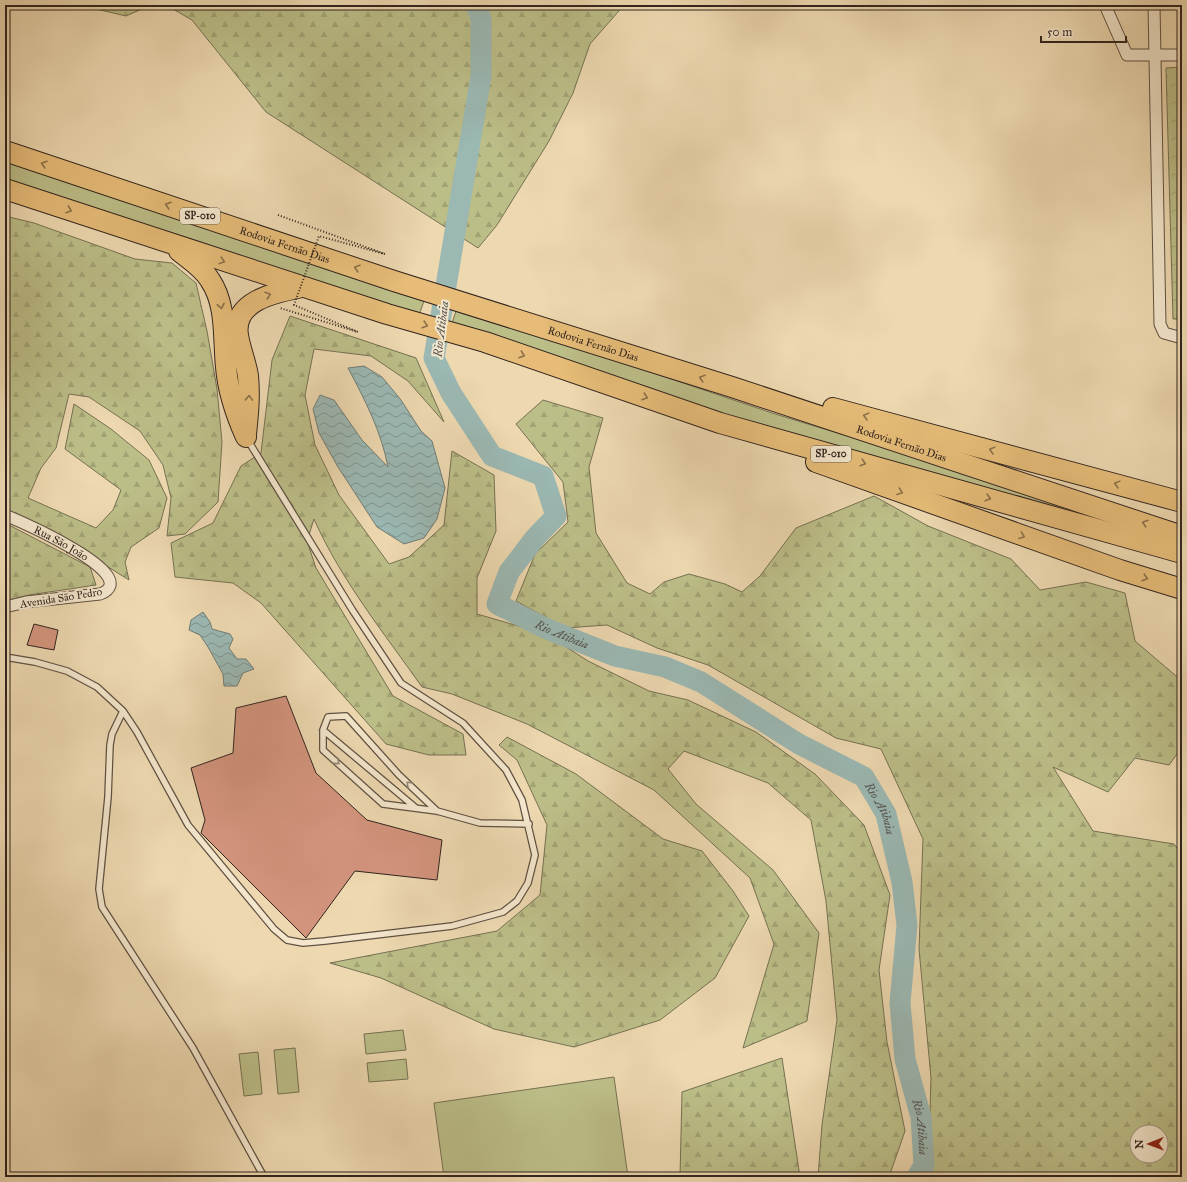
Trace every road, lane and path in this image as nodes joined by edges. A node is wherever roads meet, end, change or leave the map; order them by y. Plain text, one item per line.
1 (1105, 5) edge
2 (1154, 5) edge
3 (1155, 55) junction
4 (1182, 55) edge
5 (5, 151) edge
6 (5, 189) edge
7 (278, 214) dead end
8 (171, 245) junction
9 (302, 287) junction
10 (280, 308) dead end
11 (1182, 338) edge
12 (732, 387) junction
13 (720, 423) junction
14 (246, 437) junction
15 (1182, 501) edge
16 (5, 515) edge
17 (1182, 536) edge
18 (1182, 553) edge
19 (110, 582) joint
20 (1182, 589) edge
21 (5, 607) edge
22 (5, 657) edge
23 (123, 711) junction
24 (322, 730) junction
25 (416, 808) junction
26 (437, 811) junction
27 (529, 824) junction
28 (264, 1177) edge

1 - 3 street
2 - 3 street
3 - 4 street
3 - 11 street
12 -> 5 highway, Rodovia Fernão Dias / SP-010
6 -> 8 highway, SP-010
7 - 10 path, bridge
8 -> 9 highway, SP-010
8 -> 14 highway
9 -> 13 highway, SP-010
14 -> 9 highway
15 -> 12 highway
17 -> 12 highway, Rodovia Fernão Dias / SP-010
13 -> 18 highway, SP-010
13 -> 20 highway
14 - 27 lane
16 - 19 street, Rua São João
19 - 21 street, Avenida São Pedro
22 - 23 lane
23 - 27 lane
23 - 28 lane
24 - 25 lane
24 -> 25 lane
26 -> 24 lane
25 - 26 lane
26 - 27 lane

